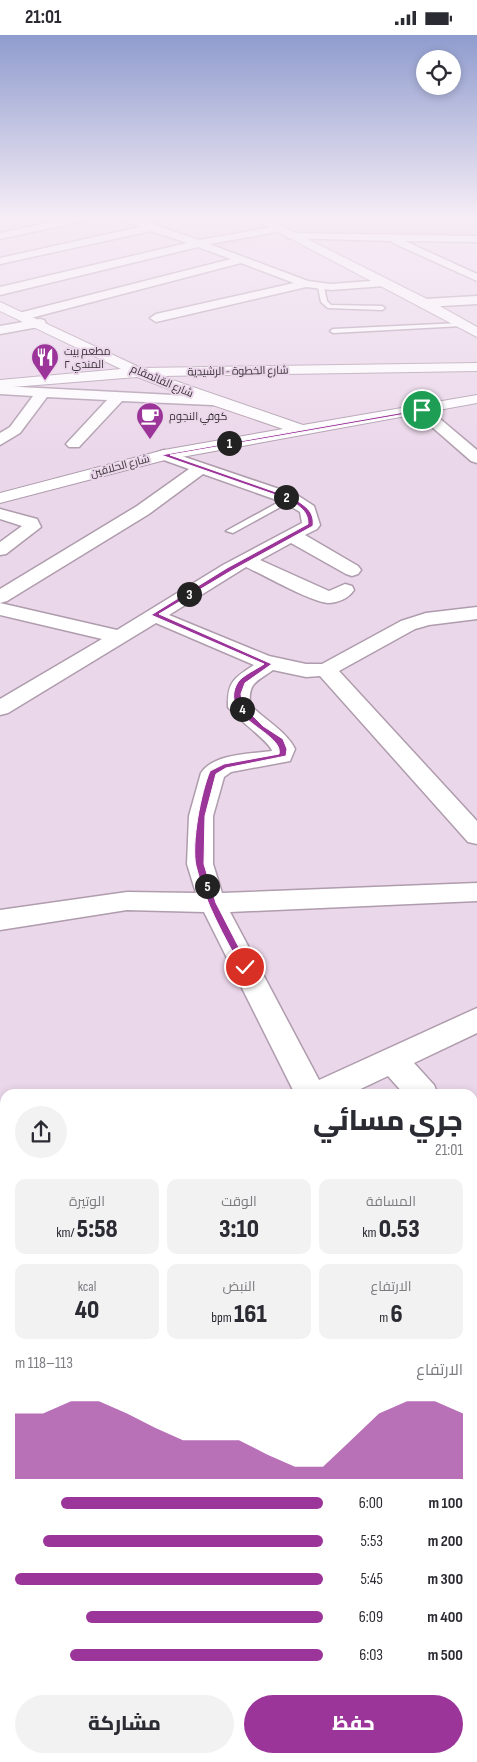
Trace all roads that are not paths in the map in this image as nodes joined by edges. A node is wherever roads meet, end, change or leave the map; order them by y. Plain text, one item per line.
1 (92, 297) edge
2 (250, 297) edge
3 (323, 297) edge
4 (412, 297) edge
5 (477, 300) edge
6 (425, 303) junction
7 (0, 306) edge
8 (382, 308) dead end
9 (23, 316) junction
10 (156, 318) dead end
11 (40, 323) junction
12 (460, 325) junction
13 (0, 330) edge
14 (333, 331) dead end
15 (477, 333) edge
16 (477, 367) edge
17 (140, 372) junction
18 (0, 384) edge
19 (0, 390) edge
20 (43, 393) junction
21 (117, 398) junction
22 (477, 399) edge
23 (212, 401) junction
24 (422, 410) junction
25 (303, 430) junction
26 (0, 440) edge
27 (74, 444) dead end
28 (164, 455) junction
29 (477, 458) edge
30 (200, 469) junction
31 (0, 497) edge
32 (292, 499) junction
33 (0, 514) edge
34 (230, 531) dead end
35 (291, 535) junction
36 (0, 550) edge
37 (246, 560) junction
38 (352, 570) dead end
39 (345, 590) dead end
40 (0, 597) edge
41 (0, 609) edge
42 (154, 615) junction
43 (475, 616) edge
44 (120, 637) junction
45 (268, 664) junction
46 (326, 670) junction
47 (0, 708) edge
48 (477, 836) edge
49 (477, 892) edge
50 (212, 903) junction
51 (0, 920) edge
52 (477, 1021) edge
53 (393, 1060) junction
54 (308, 1089) edge
55 (330, 1089) edge
56 (419, 1089) edge

1 - 9 street
2 - 10 street
3 - 8 lane
4 - 6 street
5 - 6 street
6 - 12 street
7 - 9 street, شارع القائمقام
9 - 11 street, شارع القائمقام
11 - 13 street
11 - 17 street, شارع القائمقام
12 - 14 lane
12 - 15 street
16 - 17 street, شارع الخطوة - الرشيدية
17 - 18 street, شارع الخطوة - الرشيدية
17 - 23 street, شارع القائمقام
19 - 20 street
20 - 21 street
20 - 26 street
21 - 23 street
21 - 27 street
22 - 24 street, شارع الحلاقين
23 - 25 street, شارع القائمقام
24 - 25 street, شارع الحلاقين
24 - 29 street
25 - 28 street, شارع الحلاقين
28 - 30 street
28 - 31 street, شارع الحلاقين
30 - 32 street
30 - 40 street
32 - 34 lane
32 - 35 street
33 - 36 street
35 - 37 street
35 - 38 street
37 - 39 street
37 - 42 street
41 - 44 street
42 - 44 street
42 - 45 street
43 - 46 street
44 - 47 street
45 - 46 street
45 - 50 street
46 - 48 street
49 - 50 street
50 - 51 street
50 - 54 street
52 - 53 street
53 - 55 street
53 - 56 street

